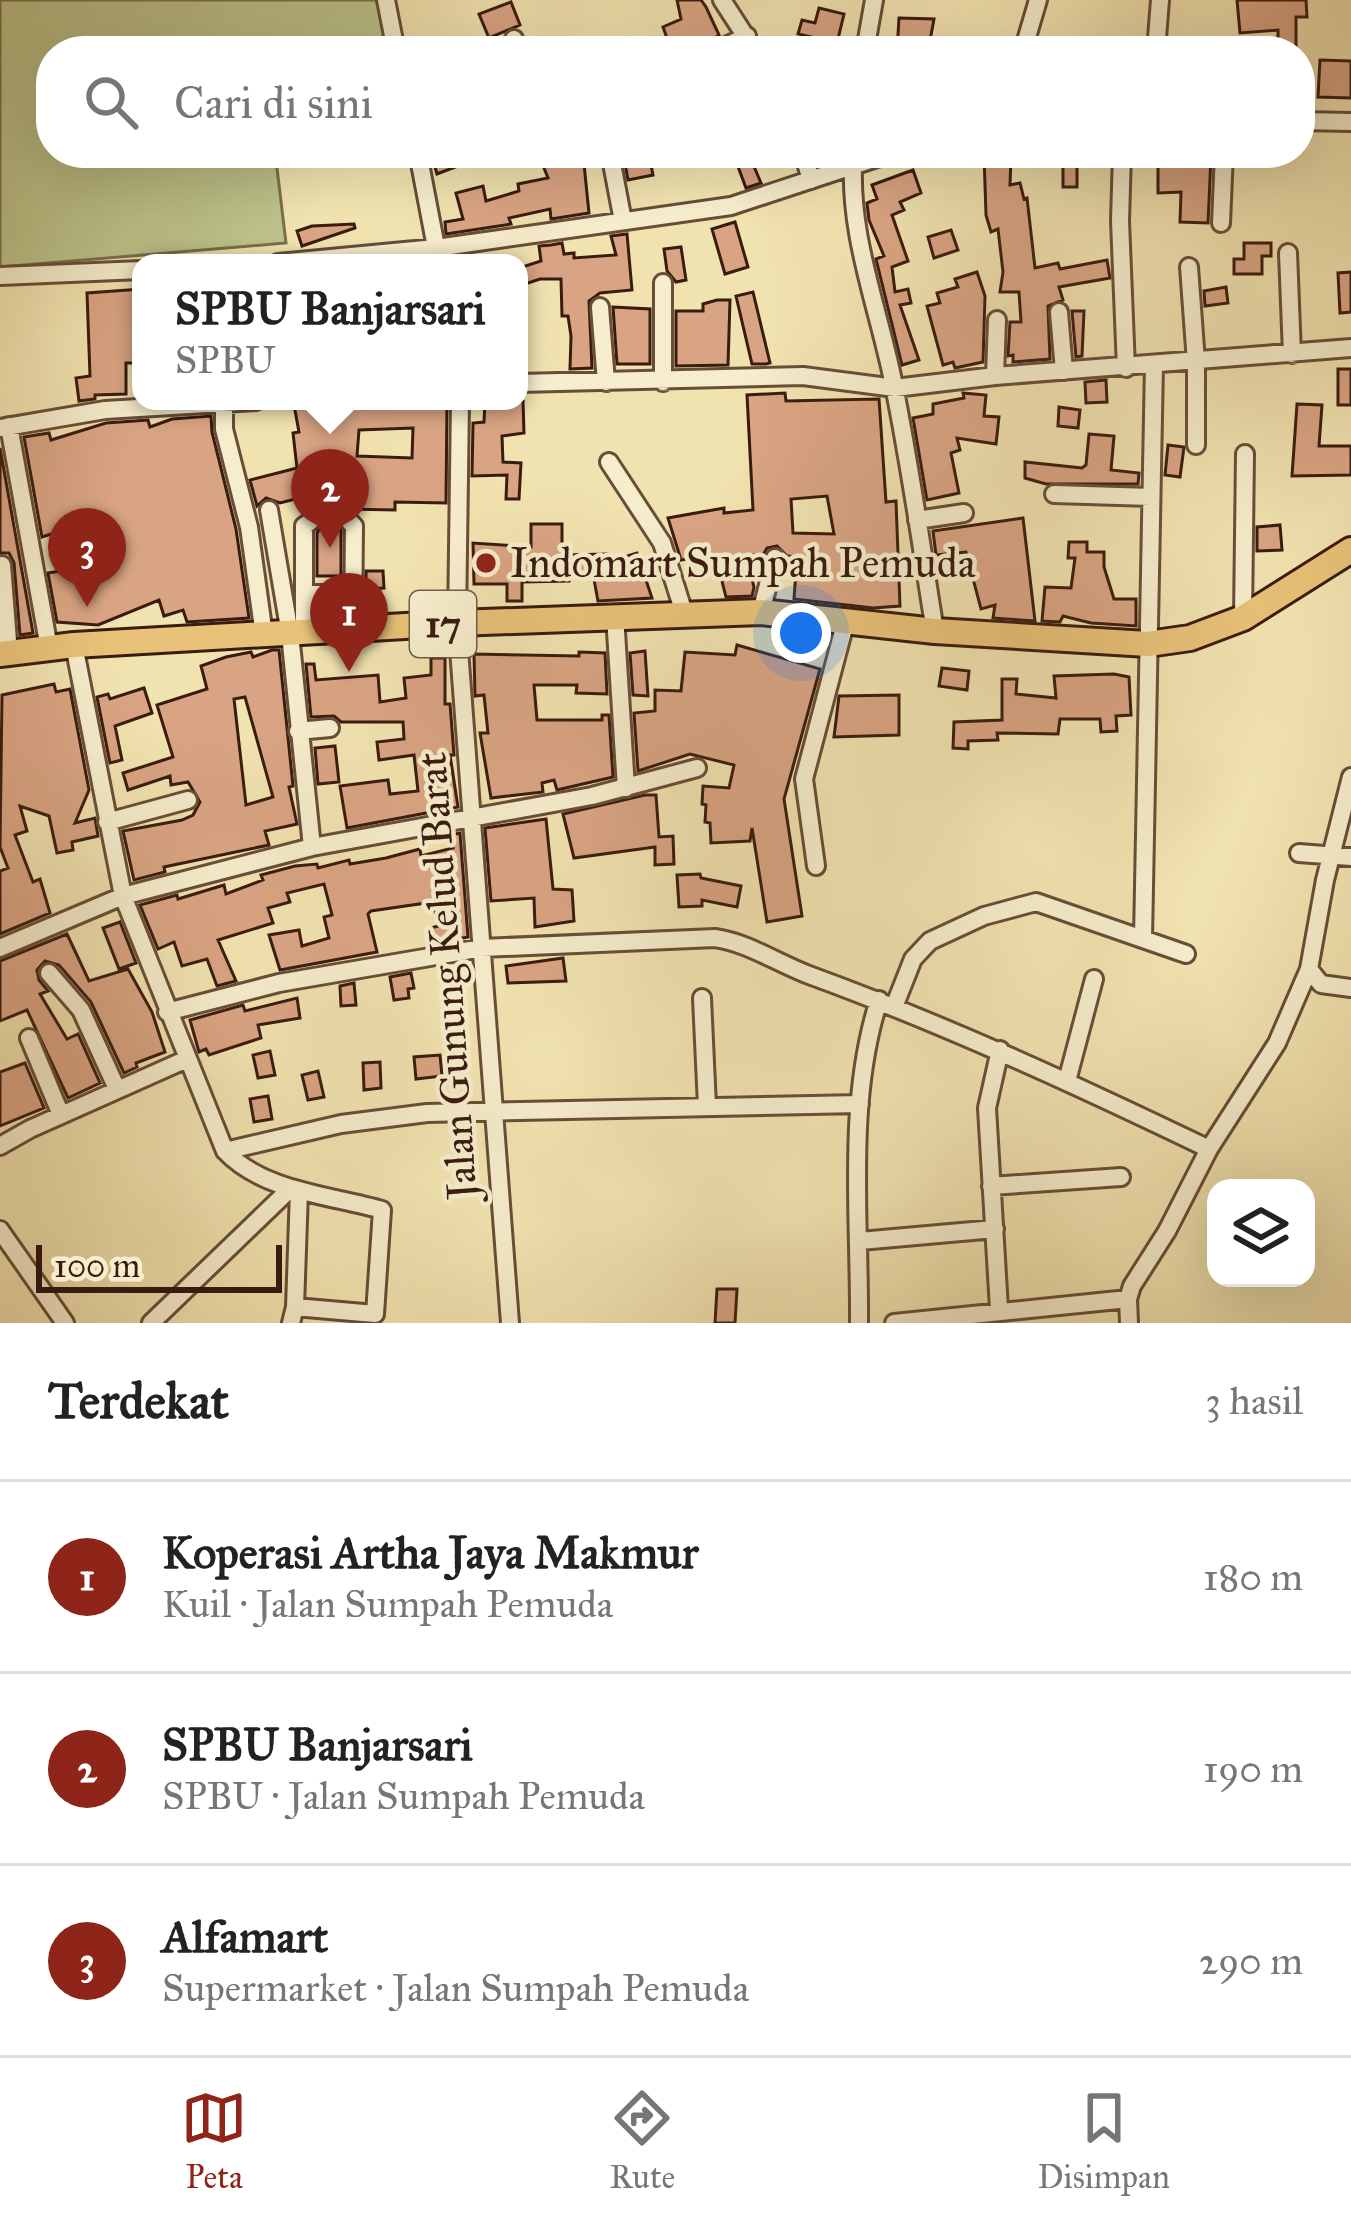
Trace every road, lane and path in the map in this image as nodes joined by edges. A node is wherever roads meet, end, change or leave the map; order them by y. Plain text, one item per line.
1 (386, 0) edge
2 (722, 0) edge
3 (874, 0) edge
4 (1038, 0) edge
5 (1160, 0) edge
6 (393, 36) edge
7 (746, 36) edge
8 (868, 36) edge
9 (1027, 36) edge
10 (1157, 36) edge
11 (1315, 121) edge
12 (1351, 122) edge
13 (421, 168) edge
14 (613, 168) edge
15 (807, 168) edge
16 (836, 168) edge
17 (854, 168) edge
18 (1122, 168) edge
19 (1223, 168) edge
20 (811, 180) junction
21 (623, 221) junction
22 (1221, 223) dead end
23 (1288, 253) dead end
24 (437, 254) edge
25 (442, 254) edge
26 (1189, 267) dead end
27 (132, 270) edge
28 (0, 276) edge
29 (663, 283) dead end
30 (600, 307) dead end
31 (1059, 312) dead end
32 (997, 320) dead end
33 (1351, 349) edge
34 (1292, 354) junction
35 (1196, 362) junction
36 (1154, 364) junction
37 (1126, 368) junction
38 (1064, 371) junction
39 (994, 376) junction
40 (606, 382) junction
41 (663, 382) junction
42 (528, 383) edge
43 (895, 388) junction
44 (132, 408) edge
45 (224, 410) edge
46 (460, 410) edge
47 (5, 427) edge
48 (1196, 445) dead end
49 (1245, 454) dead end
50 (609, 462) dead end
51 (1054, 494) dead end
52 (1151, 497) junction
53 (269, 510) dead end
54 (964, 513) dead end
55 (917, 520) junction
56 (311, 521) dead end
57 (349, 521) dead end
58 (1351, 550) edge
59 (775, 558) dead end
60 (2, 565) edge
61 (304, 594) junction
62 (353, 594) junction
63 (761, 612) junction
64 (684, 613) junction
65 (615, 616) junction
66 (1243, 618) junction
67 (846, 620) junction
68 (458, 623) junction
69 (352, 630) junction
70 (928, 630) junction
71 (286, 634) junction
72 (1148, 644) junction
73 (61, 647) junction
74 (4, 654) edge
75 (330, 728) dead end
76 (298, 731) junction
77 (697, 768) dead end
78 (1351, 777) edge
79 (626, 788) junction
80 (188, 800) dead end
81 (472, 817) junction
82 (107, 822) junction
83 (312, 847) junction
84 (1299, 853) dead end
85 (1331, 856) junction
86 (1351, 856) edge
87 (816, 866) dead end
88 (123, 896) junction
89 (1143, 939) junction
90 (0, 948) edge
91 (482, 948) junction
92 (1186, 954) dead end
93 (1309, 969) junction
94 (50, 973) dead end
95 (1094, 979) dead end
96 (1351, 988) edge
97 (701, 998) dead end
98 (886, 1004) junction
99 (167, 1012) junction
100 (29, 1038) dead end
101 (1000, 1050) junction
102 (187, 1059) junction
103 (1067, 1081) junction
104 (117, 1089) junction
105 (860, 1104) junction
106 (707, 1106) junction
107 (494, 1114) junction
108 (61, 1115) junction
109 (0, 1146) edge
110 (1209, 1149) junction
111 (224, 1150) junction
112 (1121, 1177) dead end
113 (992, 1186) junction
114 (295, 1190) junction
115 (995, 1229) junction
116 (0, 1230) edge
117 (860, 1241) junction
118 (1128, 1299) junction
119 (999, 1310) junction
120 (292, 1315) edge
121 (337, 1318) edge
122 (65, 1323) edge
123 (151, 1323) edge
124 (510, 1323) edge
125 (859, 1323) edge
126 (894, 1323) edge
127 (1129, 1323) edge

1 - 6 street
2 - 7 street
3 - 8 street
4 - 9 street
5 - 10 street
11 - 12 street
13 - 24 street
14 - 21 street
15 - 20 street
16 - 20 street
17 - 43 street
18 - 37 street
19 - 22 street
20 - 21 street
21 - 25 street
23 - 34 street
26 - 35 street
27 - 28 street
29 - 41 street
30 - 40 street
31 - 38 street
32 - 39 street
33 - 34 street
34 - 35 street
35 - 36 street
35 - 48 street
36 - 37 street
36 - 52 street
37 - 38 street
38 - 39 street
39 - 43 street
40 - 41 street
40 - 42 street
41 - 43 street
43 - 55 street
44 - 47 street
45 - 71 street
46 - 68 street, Jalan Gunung Kelud Barat
47 - 73 street
49 - 66 street
50 - 64 street
51 - 52 street
52 - 72 street
53 - 71 street
54 - 55 street
55 - 70 street
56 - 61 street
57 - 62 street
58 - 66 highway, 17
59 - 63 street
60 - 74 street
61 - 62 street
61 - 71 street
62 - 69 street
63 - 64 highway, 17
63 - 67 highway, 17
64 - 65 highway, 17
65 - 68 highway, 17
65 - 79 street
66 - 72 highway, 17
67 - 70 highway, 17
67 - 87 street
68 - 69 highway, 17
68 - 81 street, Jalan Gunung Kelud Barat
69 - 71 highway, 17
70 - 72 highway, 17
71 - 73 highway, 17
71 - 76 street
72 - 89 street
73 - 74 highway, 17
73 - 82 street
75 - 76 street
76 - 83 street
77 - 79 street
78 - 85 street
79 - 81 street
80 - 82 street
81 - 83 street
81 - 91 street, Jalan Gunung Kelud Barat
82 - 88 street
83 - 88 street
84 - 85 street
85 - 86 street
85 - 93 street
88 - 90 street
88 - 99 street
89 - 92 street
89 - 98 street
91 - 98 street
91 - 99 street
91 - 107 street, Jalan Gunung Kelud Barat
93 - 96 street
93 - 110 street
94 - 104 street
95 - 103 street
97 - 106 street
98 - 101 street
98 - 105 street
99 - 102 street
100 - 108 street
101 - 103 street
101 - 113 street
102 - 104 street
102 - 111 street
103 - 110 street
104 - 108 street
105 - 106 street
105 - 117 street
106 - 107 street
107 - 111 street
107 - 124 street, Jalan Gunung Kelud Barat
108 - 109 street
110 - 118 street
111 - 114 street
112 - 113 street
113 - 115 street
114 - 120 street
114 - 121 street
114 - 123 street
115 - 117 street
115 - 119 street
116 - 122 street
117 - 125 street
118 - 119 street
118 - 127 street
119 - 126 street
120 - 121 street

